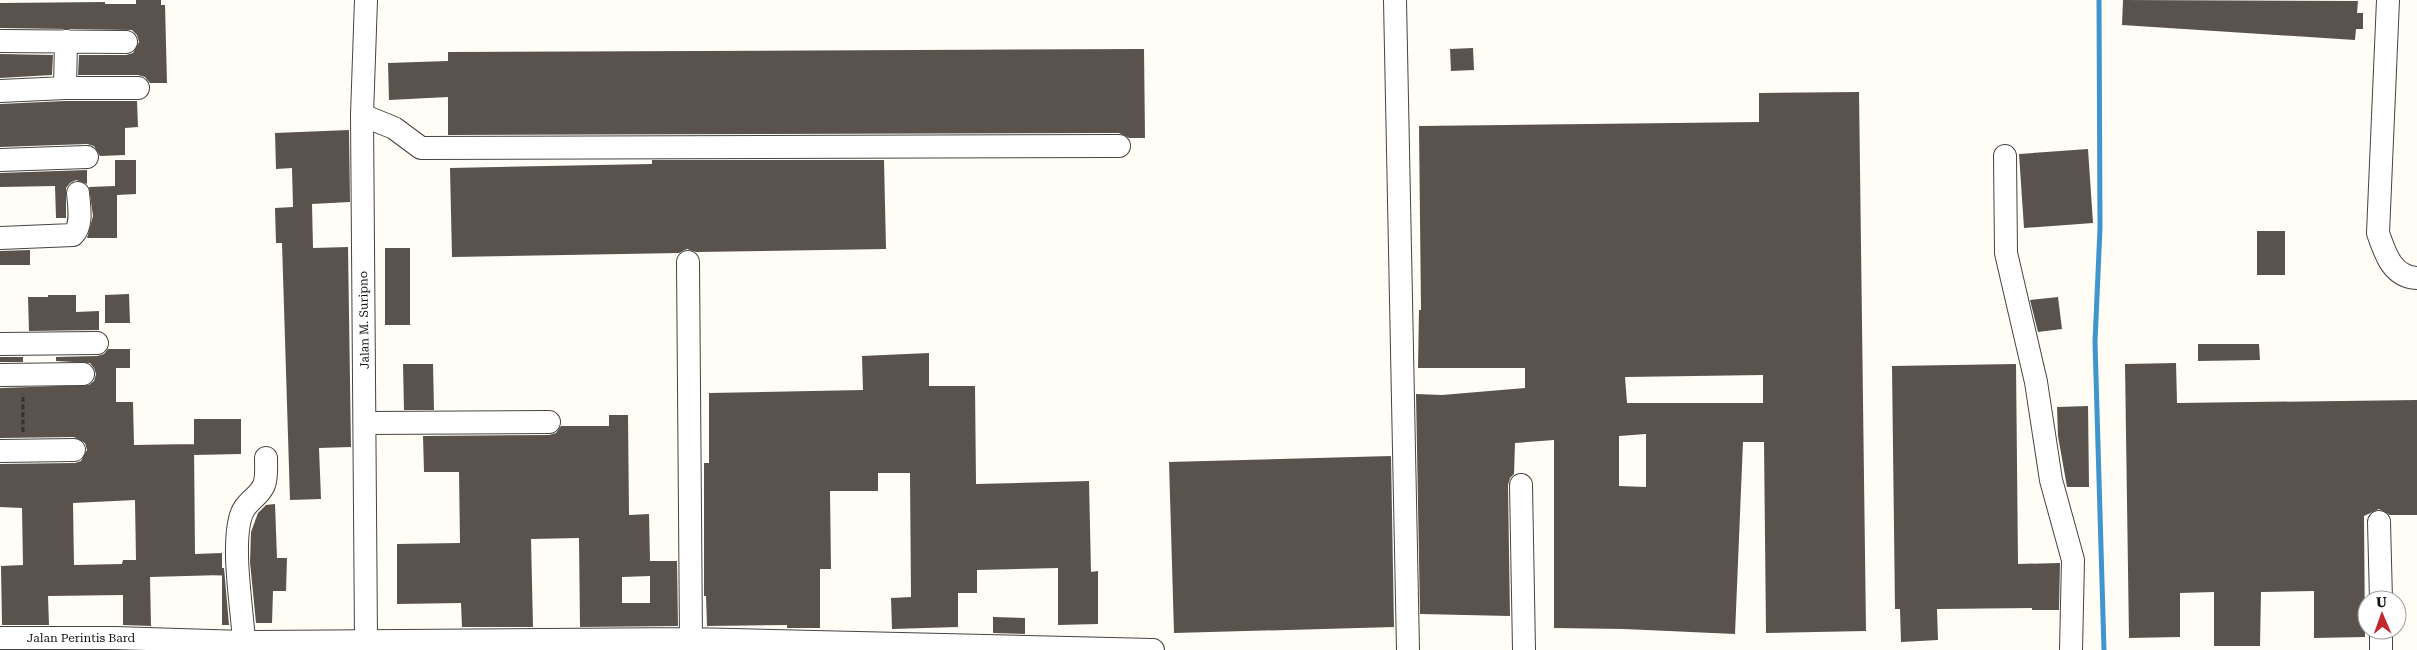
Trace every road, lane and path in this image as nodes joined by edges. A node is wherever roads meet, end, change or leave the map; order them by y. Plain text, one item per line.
1 (366, 0) edge
2 (1395, 0) edge
3 (2388, 0) edge
4 (66, 41) junction
5 (0, 42) edge
6 (126, 42) dead end
7 (65, 88) junction
8 (138, 88) dead end
9 (0, 91) edge
10 (362, 115) junction
11 (1119, 146) dead end
12 (2005, 156) dead end
13 (87, 158) dead end
14 (0, 160) edge
15 (78, 192) dead end
16 (0, 238) edge
17 (688, 262) dead end
18 (2417, 278) edge
19 (97, 343) dead end
20 (0, 344) edge
21 (82, 374) dead end
22 (0, 375) edge
23 (24, 376) junction
24 (549, 422) dead end
25 (365, 423) junction
26 (74, 450) dead end
27 (0, 451) edge
28 (22, 451) junction
29 (266, 458) dead end
30 (1521, 485) dead end
31 (2380, 522) dead end
32 (2381, 590) edge
33 (0, 638) edge
34 (691, 639) junction
35 (366, 640) junction
36 (114, 644) edge
37 (257, 644) edge
38 (1153, 650) edge
39 (1408, 650) edge
40 (1524, 650) edge
41 (2071, 650) edge

1 - 10 street, Jalan M. Suripno
2 - 39 street
3 - 18 street
4 - 5 street
4 - 6 street
4 - 7 street
7 - 8 street
7 - 9 street
10 - 11 street
10 - 25 street, Jalan M. Suripno
12 - 41 street
13 - 14 street
15 - 16 street
17 - 34 street
19 - 20 street
21 - 23 street
22 - 23 street
23 - 28 path
24 - 25 street
25 - 35 street, Jalan M. Suripno
26 - 28 street
27 - 28 street
29 - 37 street
30 - 40 street
31 - 32 street
33 - 36 street, Jalan Perintis Bard
34 - 35 street, Jalan Perintis Bard
34 - 38 street, Jalan Perintis Bard
35 - 37 street, Jalan Perintis Bard
36 - 37 street, Jalan Perintis Bard

